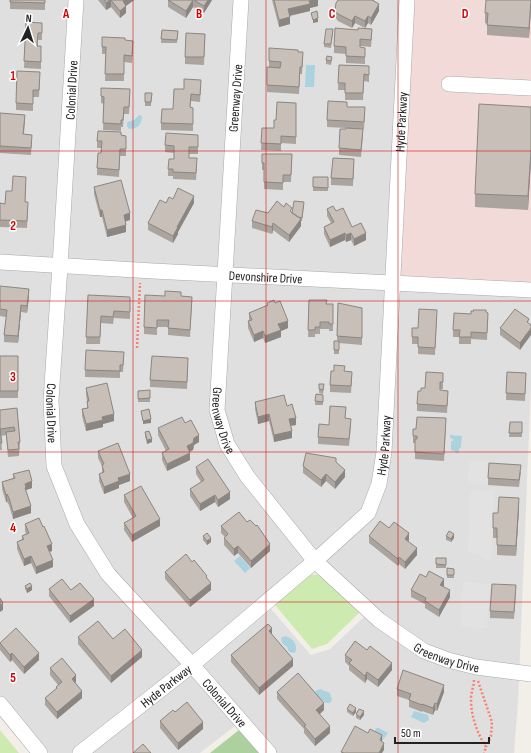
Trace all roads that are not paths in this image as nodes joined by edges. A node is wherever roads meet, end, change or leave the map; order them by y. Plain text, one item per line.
1 (76, 0) edge
2 (241, 0) edge
3 (407, 0) edge
4 (449, 84) dead end
5 (531, 88) edge
6 (0, 262) edge
7 (60, 266) junction
8 (224, 275) junction
9 (393, 283) junction
10 (531, 290) edge
11 (314, 561) junction
12 (192, 666) junction
13 (531, 674) edge
14 (0, 704) edge
15 (40, 753) edge
16 (80, 753) edge
17 (269, 753) edge

1 - 7 street, Colonial Drive
2 - 8 street, Greenway Drive
3 - 9 street, Hyde Parkway
4 - 5 street
6 - 7 street, Devonshire Drive
7 - 8 street, Devonshire Drive
7 - 12 street, Colonial Drive
8 - 9 street, Devonshire Drive
8 - 11 street, Greenway Drive
9 - 10 street, Devonshire Drive
9 - 11 street, Hyde Parkway
11 - 12 street, Hyde Parkway
11 - 13 street, Greenway Drive
12 - 16 street, Hyde Parkway
12 - 17 street, Colonial Drive
14 - 15 street

